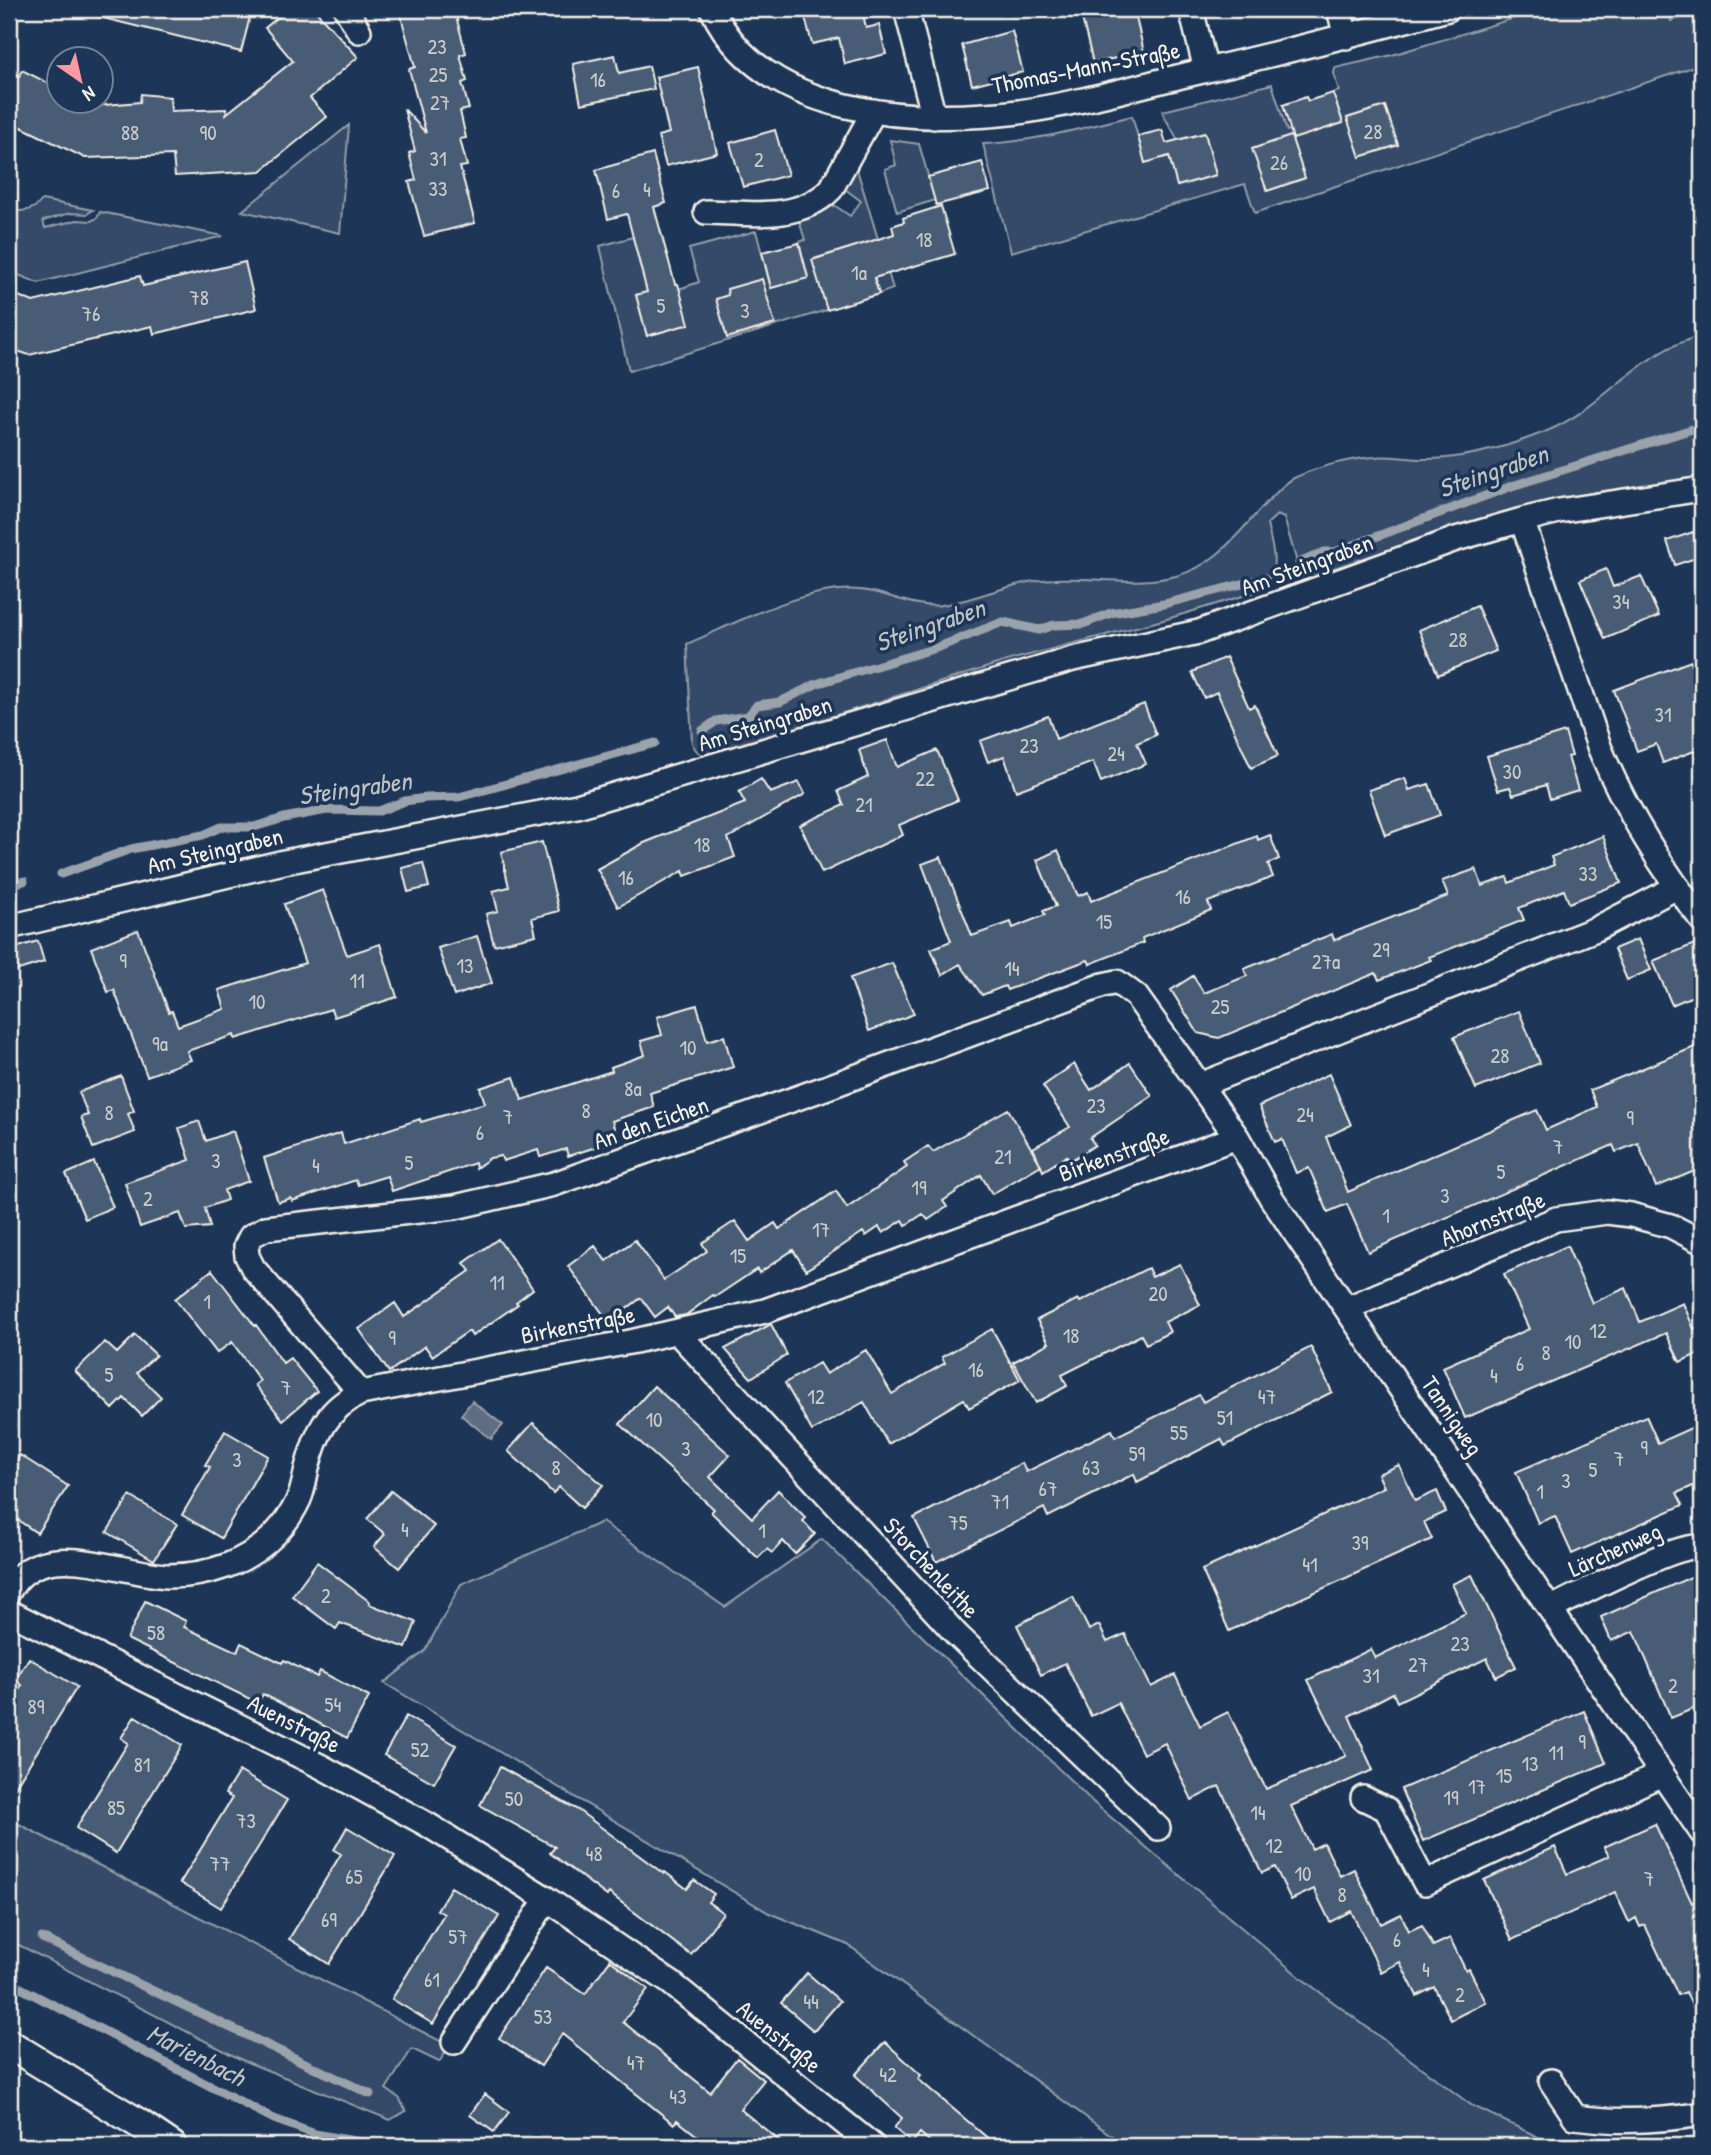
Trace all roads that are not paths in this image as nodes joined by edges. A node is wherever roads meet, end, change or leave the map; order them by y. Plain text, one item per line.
1 (346, 9) edge
2 (712, 9) edge
3 (906, 9) edge
4 (1191, 9) edge
5 (1339, 9) edge
6 (1448, 9) edge
7 (359, 31) dead end
8 (1346, 37) junction
9 (1206, 71) junction
10 (874, 111) junction
11 (934, 117) junction
12 (706, 212) dead end
13 (1702, 489) edge
14 (1522, 520) junction
15 (1677, 887) junction
16 (1702, 920) edge
17 (9, 927) edge
18 (1200, 1085) junction
19 (1237, 1137) junction
20 (1702, 1241) edge
21 (1348, 1308) junction
22 (677, 1332) junction
23 (360, 1393) junction
24 (1702, 1547) edge
25 (9, 1591) edge
26 (1551, 1608) junction
27 (9, 1612) edge
28 (1662, 1774) junction
29 (1363, 1798) dead end
30 (1158, 1828) dead end
31 (1702, 1833) edge
32 (547, 1899) junction
33 (454, 2042) dead end
34 (9, 2044) edge
35 (1550, 2081) dead end
36 (1702, 2114) edge
37 (172, 2146) edge
38 (873, 2146) edge

1 - 7 street
2 - 10 street, Thomas-Mann-Straße
3 - 11 street
4 - 9 street, Thomas-Mann-Straße
5 - 8 street
6 - 8 street, Thomas-Mann-Straße
8 - 9 street, Thomas-Mann-Straße
9 - 11 street, Thomas-Mann-Straße
10 - 11 street, Thomas-Mann-Straße
10 - 12 street
13 - 14 street, Am Steingraben
14 - 15 street
14 - 17 street, Am Steingraben
15 - 16 street
15 - 18 street
18 - 19 street, Tannigweg
18 - 23 street, An den Eichen
19 - 21 street, Tannigweg
19 - 22 street, Birkenstraße
20 - 21 street, Ahornstraße
21 - 26 street, Tannigweg
22 - 23 street, Birkenstraße
22 - 30 street, Storchenleithe
23 - 25 street, Birkenstraße
24 - 26 street, Lärchenweg
26 - 28 street, Tannigweg
27 - 32 street, Auenstraße
28 - 29 street
28 - 31 street, Tannigweg
32 - 33 street
32 - 38 street, Auenstraße
34 - 37 street
35 - 36 street

